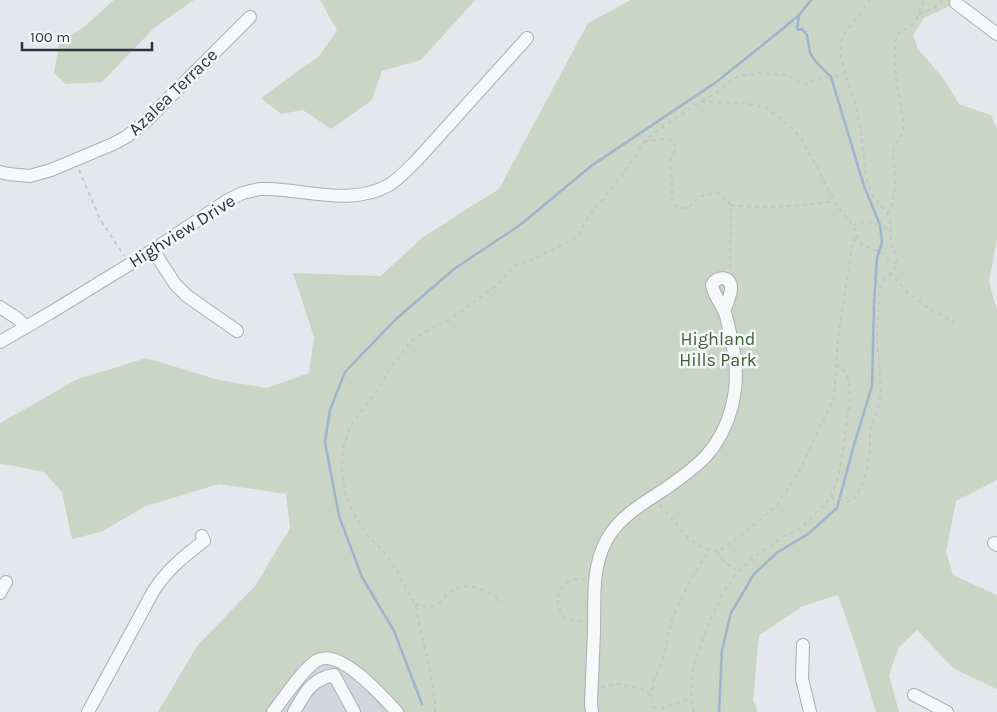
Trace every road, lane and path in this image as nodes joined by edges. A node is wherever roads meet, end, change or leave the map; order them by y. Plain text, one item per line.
1 (870, 0) edge
2 (943, 0) edge
3 (923, 1) edge
4 (956, 3) dead end
5 (919, 14) junction
6 (250, 17) dead end
7 (997, 34) edge
8 (527, 38) dead end
9 (845, 73) junction
10 (700, 102) junction
11 (644, 142) junction
12 (76, 160) junction
13 (0, 172) edge
14 (835, 201) junction
15 (731, 205) junction
16 (888, 214) junction
17 (853, 226) junction
18 (891, 230) junction
19 (858, 238) junction
20 (153, 250) junction
21 (130, 264) junction
22 (897, 264) junction
23 (890, 272) junction
24 (729, 282) junction
25 (0, 307) edge
26 (724, 311) junction
27 (954, 322) dead end
28 (26, 327) junction
29 (237, 331) dead end
30 (0, 342) edge
31 (836, 364) junction
32 (653, 496) junction
33 (831, 498) junction
34 (202, 536) dead end
35 (708, 550) junction
36 (718, 552) junction
37 (738, 572) junction
38 (595, 580) junction
39 (502, 602) dead end
40 (415, 604) junction
41 (594, 622) junction
42 (803, 645) dead end
43 (592, 689) junction
44 (914, 695) dead end
45 (651, 698) junction
46 (691, 698) junction
47 (654, 708) junction
48 (88, 712) edge
49 (273, 712) edge
50 (294, 712) edge
51 (354, 712) edge
52 (397, 712) edge
53 (435, 712) edge
54 (592, 712) edge
55 (653, 712) edge
56 (694, 712) edge
57 (810, 712) edge
58 (947, 712) edge

1 - 9 path
2 - 5 path
3 - 5 path
4 - 7 street
5 - 16 path
6 - 12 street, Azalea Terrace
8 - 20 street, Highview Drive
9 - 10 path
9 - 16 path
10 - 11 path
10 - 14 path
11 - 15 path
11 - 40 path
12 - 13 street, Azalea Terrace
12 - 21 path
14 - 15 path
14 - 17 path
15 - 24 path
16 - 18 path
17 - 18 path
17 - 19 path
18 - 22 path
19 - 22 path
19 - 31 path
20 - 21 street, Highview Drive
20 - 29 street
21 - 28 street, Highview Drive
22 - 23 path
23 - 27 path
23 - 33 path
24 - 26 street
24 - 26 street
25 - 28 street
26 - 32 street
28 - 30 street, Highview Drive
31 - 33 path
31 - 36 path
32 - 35 path
32 - 38 street
33 - 37 path
34 - 48 street
35 - 36 path
35 - 45 path
36 - 37 path
37 - 46 path
38 - 41 street
38 - 41 path
39 - 40 path
40 - 53 path
41 - 43 street
42 - 57 street
43 - 45 path
43 - 54 street
44 - 58 street
45 - 47 path
46 - 47 path
46 - 56 path
47 - 55 path
49 - 52 street
50 - 51 street

